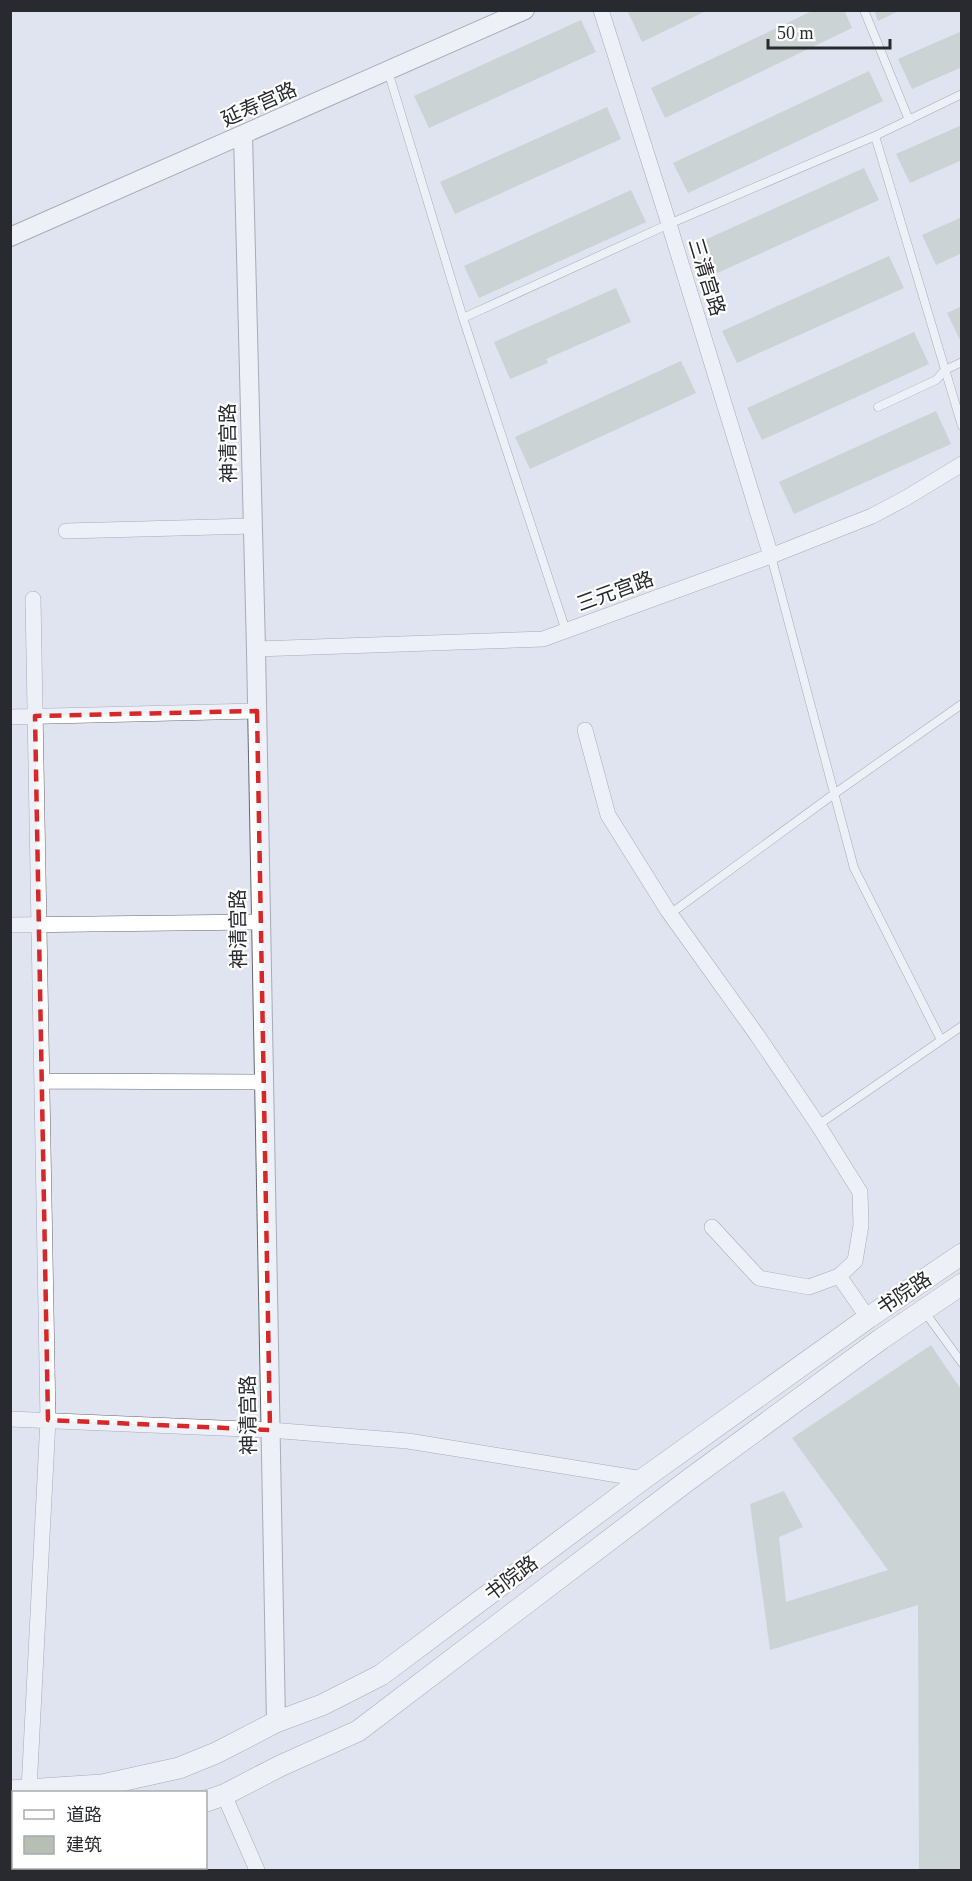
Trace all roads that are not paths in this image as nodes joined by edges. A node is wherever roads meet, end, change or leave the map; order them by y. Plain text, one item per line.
1 (525, 10) edge
2 (601, 10) edge
3 (864, 10) edge
4 (388, 71) junction
5 (962, 94) edge
6 (909, 120) junction
7 (243, 135) junction
8 (875, 136) junction
9 (669, 224) junction
10 (10, 237) edge
11 (463, 318) junction
12 (962, 362) edge
13 (945, 370) junction
14 (878, 407) dead end
15 (962, 426) edge
16 (962, 464) edge
17 (253, 526) junction
18 (66, 531) dead end
19 (771, 556) junction
20 (33, 599) dead end
21 (566, 631) junction
22 (256, 649) junction
23 (962, 704) edge
24 (257, 711) junction
25 (35, 716) junction
26 (10, 717) edge
27 (585, 730) dead end
28 (834, 794) junction
29 (670, 914) junction
30 (261, 922) junction
31 (39, 924) junction
32 (10, 925) edge
33 (962, 1026) edge
34 (941, 1040) junction
35 (42, 1081) junction
36 (264, 1082) junction
37 (818, 1125) junction
38 (712, 1227) dead end
39 (962, 1254) edge
40 (839, 1276) junction
41 (962, 1284) edge
42 (923, 1310) junction
43 (868, 1318) junction
44 (962, 1363) edge
45 (10, 1419) edge
46 (48, 1420) junction
47 (270, 1430) junction
48 (643, 1479) junction
49 (276, 1722) junction
50 (20, 1790) edge
51 (215, 1798) edge
52 (257, 1870) edge

1 - 4 street, 延寿宫路
2 - 9 street, 三清宫路
3 - 6 lane
4 - 7 street, 延寿宫路
4 - 11 lane
5 - 6 lane
6 - 8 lane
7 - 10 street, 延寿宫路
7 - 17 street, 神清宫路
8 - 9 lane
8 - 13 lane
9 - 11 lane
9 - 19 street, 三清宫路
11 - 21 lane
12 - 13 lane
13 - 14 lane
13 - 15 lane
16 - 19 street, 三元宫路
17 - 18 street
17 - 22 street, 神清宫路
19 - 21 street, 三元宫路
19 - 28 lane
20 - 25 street
21 - 22 street, 三元宫路
22 - 24 street, 神清宫路
23 - 28 lane
24 - 25 street
24 - 30 street, 神清宫路
25 - 26 street
25 - 31 street
27 - 29 street
28 - 29 lane
28 - 34 lane
29 - 37 street
30 - 31 street
30 - 36 street, 神清宫路
31 - 32 street
31 - 35 street
33 - 34 lane
34 - 37 lane
35 - 36 street
35 - 46 street
36 - 47 street, 神清宫路
37 - 40 street
38 - 40 street
39 - 43 main road, 书院路
40 - 43 street
41 - 42 main road, 书院路
42 - 44 lane
42 - 51 main road, 书院路
43 - 48 main road, 书院路
45 - 46 street
46 - 47 street
46 - 50 street
47 - 48 street
47 - 49 street, 神清宫路
48 - 49 main road, 书院路
49 - 50 main road, 书院路
51 - 52 street

